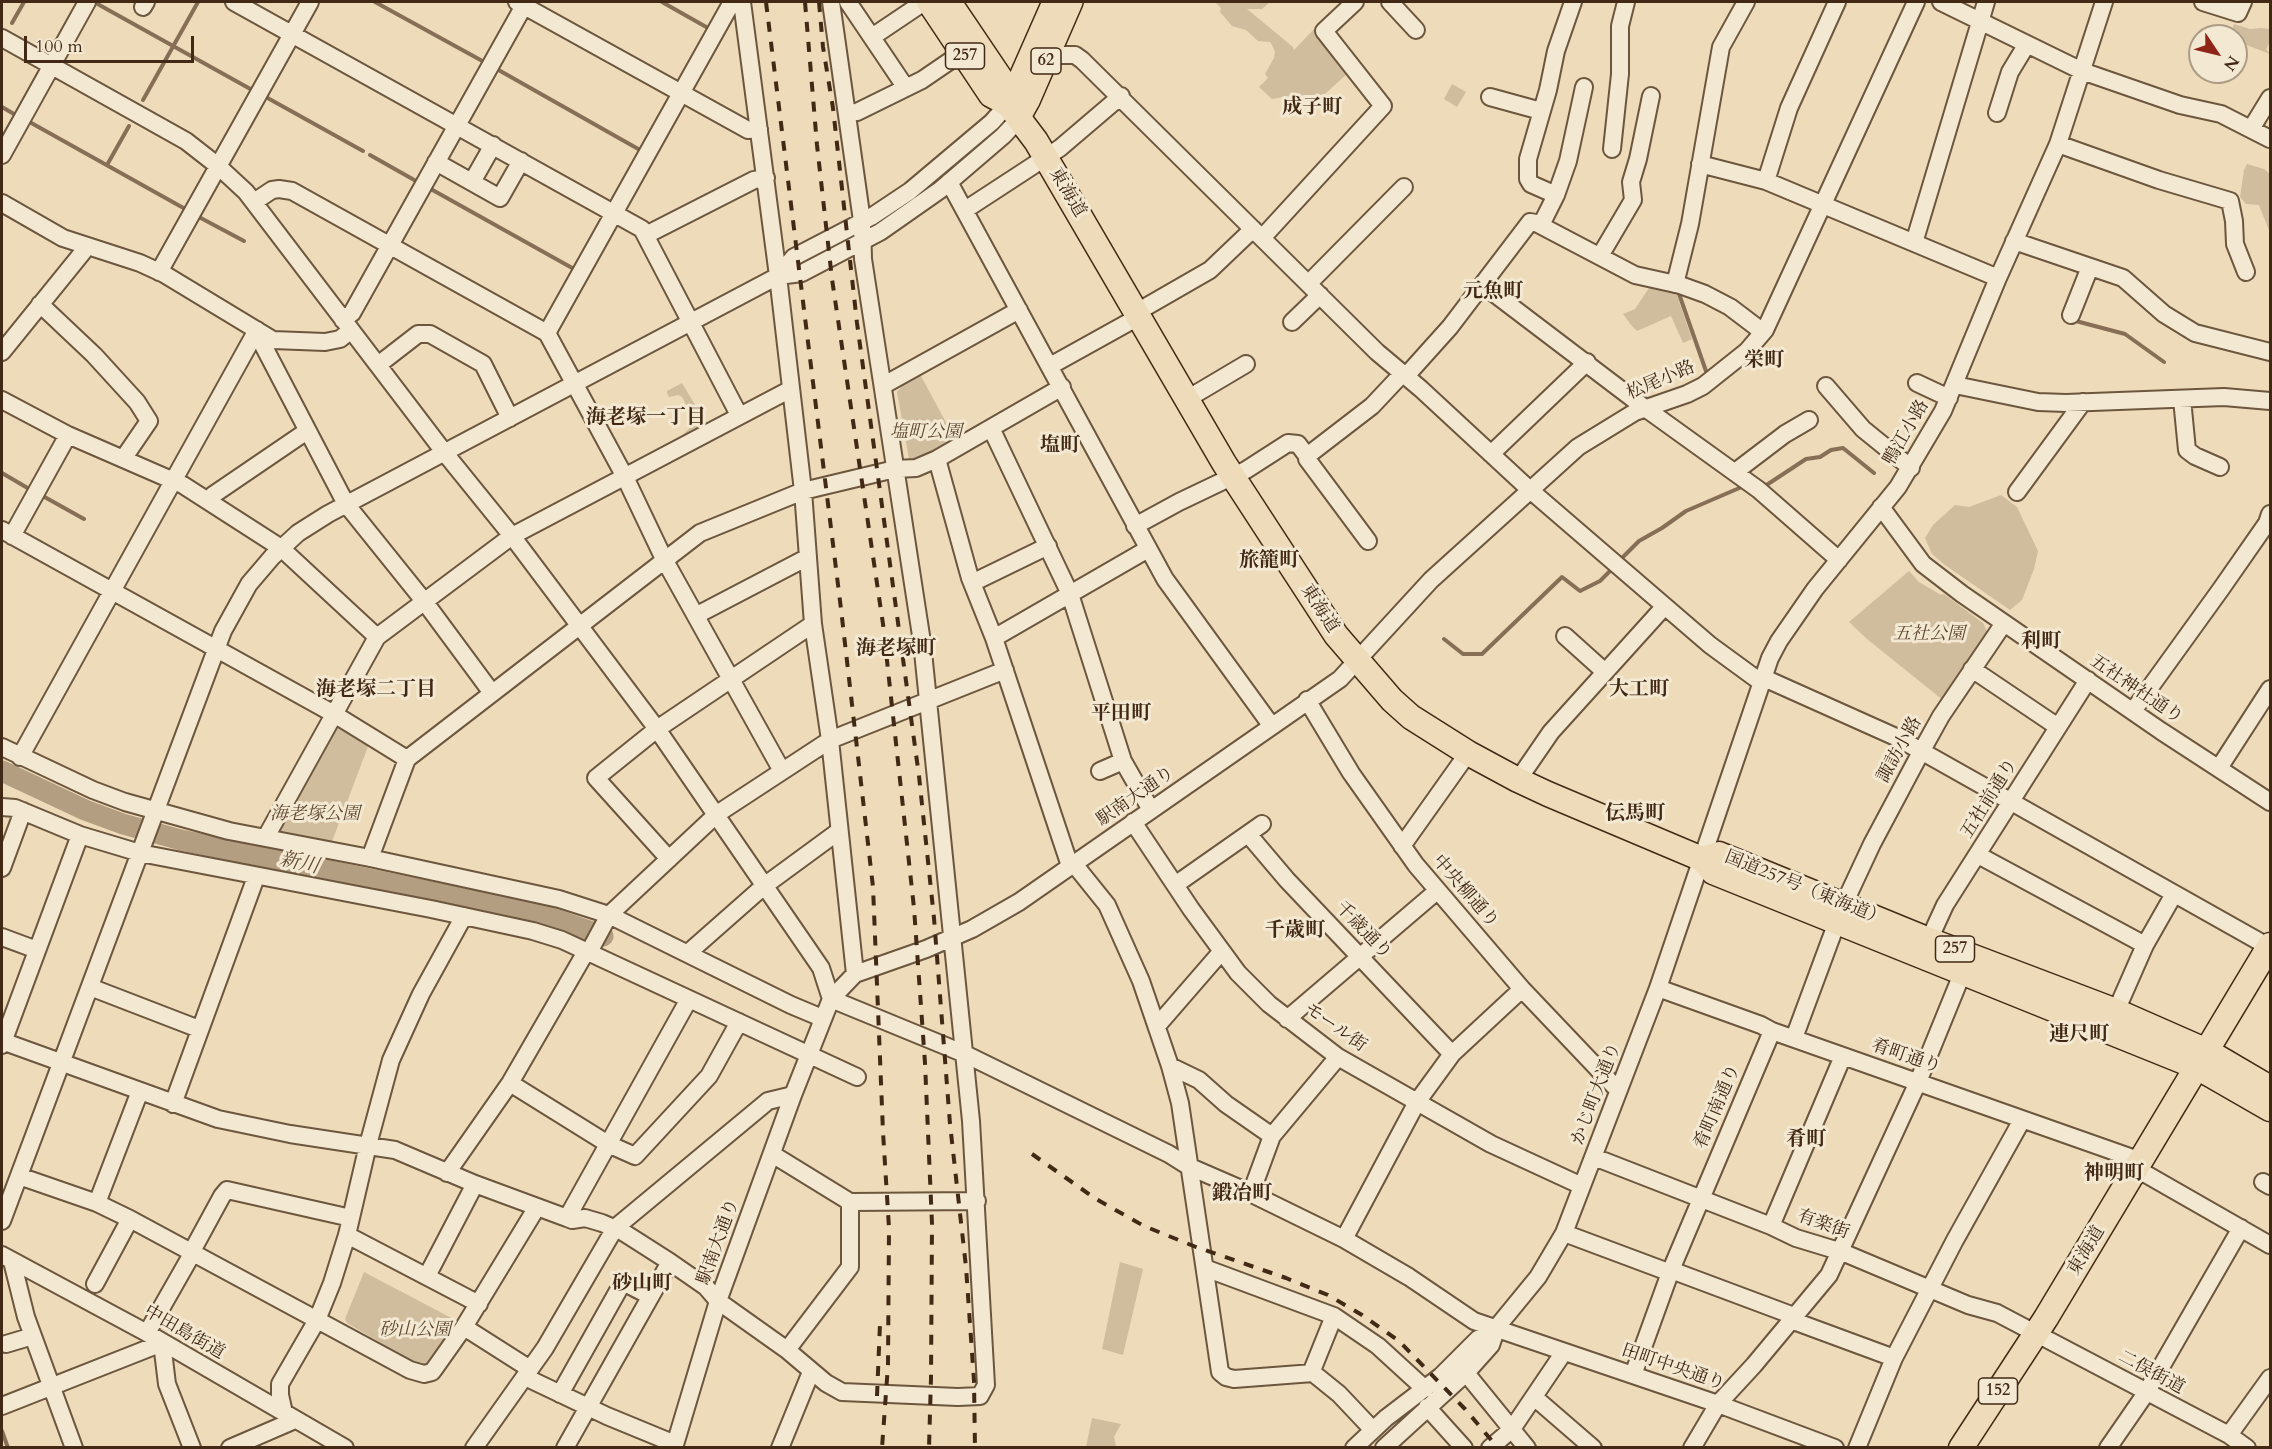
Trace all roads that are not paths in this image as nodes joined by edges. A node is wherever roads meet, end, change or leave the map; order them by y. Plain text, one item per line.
1 (87, 2) edge
2 (238, 2) edge
3 (310, 2) edge
4 (732, 2) edge
5 (742, 2) edge
6 (831, 2) edge
7 (848, 2) edge
8 (927, 2) edge
9 (949, 2) edge
10 (1053, 2) edge
11 (1072, 2) edge
12 (1355, 2) edge
13 (1390, 2) edge
14 (1573, 2) edge
15 (1626, 2) edge
16 (1746, 2) edge
17 (1837, 2) edge
18 (1916, 2) edge
19 (1941, 2) edge
20 (1986, 2) edge
21 (2104, 2) edge
22 (2203, 2) edge
23 (2243, 2) edge
24 (522, 3) edge
25 (1980, 21) junction
26 (1416, 30) dead end
27 (292, 34) junction
28 (872, 37) junction
29 (2, 38) edge
30 (2027, 44) junction
31 (1051, 51) junction
32 (963, 52) junction
33 (51, 66) junction
34 (2082, 71) junction
35 (1584, 87) dead end
36 (906, 88) junction
37 (681, 93) junction
38 (1121, 96) junction
39 (1651, 96) dead end
40 (1490, 98) dead end
41 (2271, 98) edge
42 (1541, 111) junction
43 (1013, 112) junction
44 (847, 113) junction
45 (1997, 113) dead end
46 (457, 125) junction
47 (759, 129) junction
48 (2251, 129) junction
49 (2271, 139) edge
50 (2058, 144) junction
51 (493, 145) junction
52 (1612, 149) dead end
53 (2, 155) edge
54 (1046, 157) junction
55 (521, 161) junction
56 (436, 162) junction
57 (1700, 164) junction
58 (219, 166) junction
59 (766, 178) junction
60 (1766, 181) junction
61 (472, 182) junction
62 (949, 182) junction
63 (1404, 187) dead end
64 (1556, 195) junction
65 (254, 202) junction
66 (2, 203) edge
67 (1823, 203) junction
68 (965, 210) junction
69 (614, 213) junction
70 (862, 221) junction
71 (1541, 225) junction
72 (1257, 234) junction
73 (646, 236) junction
74 (862, 241) junction
75 (2014, 241) junction
76 (1914, 243) junction
77 (390, 245) junction
78 (85, 247) junction
79 (1600, 256) junction
80 (2090, 267) junction
81 (159, 272) junction
82 (2246, 272) dead end
83 (778, 276) junction
84 (1998, 278) junction
85 (1675, 284) junction
86 (1483, 285) junction
87 (1314, 289) junction
88 (40, 304) junction
89 (1019, 310) junction
90 (1139, 314) junction
91 (2071, 315) dead end
92 (692, 322) junction
93 (1292, 322) dead end
94 (347, 325) junction
95 (257, 330) junction
96 (1763, 332) junction
97 (547, 333) junction
98 (2, 352) edge
99 (2271, 352) edge
100 (1587, 362) junction
101 (1246, 364) dead end
102 (378, 365) junction
103 (1050, 366) junction
104 (1405, 375) junction
105 (575, 383) junction
106 (1917, 383) dead end
107 (884, 386) junction
108 (1826, 386) dead end
109 (1062, 387) junction
110 (791, 388) junction
111 (1952, 392) junction
112 (1187, 399) junction
113 (2182, 399) junction
114 (2, 400) edge
115 (2271, 401) edge
116 (2083, 402) junction
117 (1645, 408) junction
118 (739, 415) junction
119 (510, 418) junction
120 (1809, 420) dead end
121 (991, 428) junction
122 (307, 431) junction
123 (68, 435) junction
124 (444, 452) junction
125 (1491, 454) junction
126 (1307, 456) junction
127 (123, 459) junction
128 (937, 459) junction
129 (2220, 467) dead end
130 (1911, 468) junction
131 (895, 469) junction
132 (1735, 472) junction
133 (625, 477) junction
134 (1233, 477) junction
135 (174, 481) junction
136 (1530, 490) junction
137 (803, 491) junction
138 (2017, 492) dead end
139 (209, 501) junction
140 (346, 504) junction
141 (1881, 507) junction
142 (2271, 514) edge
143 (1135, 526) junction
144 (7, 533) edge
145 (512, 536) junction
146 (1368, 542) dead end
147 (1047, 546) junction
148 (281, 548) junction
149 (1148, 549) junction
150 (808, 557) junction
151 (664, 559) junction
152 (1839, 560) junction
153 (972, 583) junction
154 (112, 591) junction
155 (1070, 594) junction
156 (424, 601) junction
157 (1665, 607) junction
158 (697, 615) junction
159 (2004, 623) junction
160 (813, 624) junction
161 (578, 627) junction
162 (1565, 636) dead end
163 (377, 637) junction
164 (994, 638) junction
165 (216, 650) junction
166 (1357, 661) junction
167 (1972, 669) junction
168 (1005, 670) junction
169 (1605, 672) junction
170 (729, 679) junction
171 (2088, 680) junction
172 (1762, 683) junction
173 (2271, 689) edge
174 (492, 693) junction
175 (928, 700) junction
176 (1307, 700) junction
177 (2133, 711) junction
178 (334, 714) junction
179 (1271, 725) junction
180 (2058, 727) junction
181 (657, 729) junction
182 (830, 740) junction
183 (2, 747) edge
184 (1921, 752) junction
185 (1468, 753) junction
186 (20, 757) junction
187 (407, 759) junction
188 (1123, 760) junction
189 (2219, 768) junction
190 (782, 771) junction
191 (1100, 771) dead end
192 (1518, 780) junction
193 (2012, 801) junction
194 (2271, 802) edge
195 (3, 804) edge
196 (1151, 810) junction
197 (23, 811) junction
198 (155, 813) junction
199 (717, 814) junction
200 (1133, 822) junction
201 (1262, 824) dead end
202 (839, 831) junction
203 (1248, 834) junction
204 (80, 835) junction
205 (266, 837) junction
206 (1402, 846) junction
207 (141, 849) junction
208 (1978, 855) junction
209 (370, 858) junction
210 (669, 859) junction
211 (1702, 859) junction
212 (1072, 865) junction
213 (2, 868) edge
214 (256, 877) junction
215 (1175, 885) junction
216 (764, 886) junction
217 (1437, 891) junction
218 (2174, 894) junction
219 (1840, 913) junction
220 (464, 916) junction
221 (608, 918) junction
222 (953, 936) junction
223 (2, 937) edge
224 (1929, 940) junction
225 (2145, 945) junction
226 (2270, 946) edge
227 (590, 949) junction
228 (37, 950) junction
229 (1222, 951) junction
230 (688, 953) junction
231 (1359, 956) junction
232 (855, 974) junction
233 (1962, 974) junction
234 (90, 987) junction
235 (1522, 988) junction
236 (1658, 988) junction
237 (689, 999) junction
238 (831, 999) junction
239 (2116, 1011) junction
240 (1287, 1018) junction
241 (821, 1021) junction
242 (740, 1022) junction
243 (1157, 1026) junction
244 (199, 1029) junction
245 (1772, 1031) junction
246 (1794, 1038) junction
247 (2, 1043) edge
248 (809, 1053) junction
249 (965, 1054) junction
250 (1452, 1054) junction
251 (1843, 1056) junction
252 (1338, 1057) junction
253 (2202, 1059) junction
254 (61, 1063) junction
255 (1170, 1066) junction
256 (857, 1077) dead end
257 (1918, 1082) junction
258 (510, 1083) junction
259 (2271, 1088) edge
260 (1618, 1090) junction
261 (140, 1091) junction
262 (793, 1095) junction
263 (1417, 1102) junction
264 (173, 1104) junction
265 (2271, 1109) edge
266 (2022, 1120) junction
267 (1272, 1136) junction
268 (608, 1144) junction
269 (368, 1145) junction
270 (772, 1154) junction
271 (1594, 1157) junction
272 (2139, 1165) junction
273 (1188, 1166) junction
274 (447, 1173) junction
275 (19, 1176) junction
276 (475, 1184) junction
277 (1582, 1186) junction
278 (1248, 1192) junction
279 (1700, 1199) junction
280 (977, 1201) junction
281 (850, 1202) junction
282 (97, 1203) junction
283 (537, 1207) junction
284 (351, 1218) junction
285 (567, 1218) junction
286 (130, 1219) junction
287 (2, 1221) edge
288 (1771, 1226) junction
289 (615, 1228) junction
290 (2241, 1228) junction
291 (1564, 1233) junction
292 (347, 1235) junction
293 (1344, 1239) junction
294 (2271, 1245) edge
295 (1842, 1252) junction
296 (192, 1253) junction
297 (5, 1261) edge
298 (670, 1262) junction
299 (1205, 1268) junction
300 (427, 1276) junction
301 (1670, 1276) junction
302 (95, 1284) dead end
303 (1930, 1289) junction
304 (650, 1296) junction
305 (718, 1300) junction
306 (479, 1304) junction
307 (1334, 1316) junction
308 (1793, 1318) junction
309 (317, 1320) junction
310 (464, 1327) junction
311 (1497, 1327) junction
312 (147, 1333) junction
313 (2036, 1334) junction
314 (33, 1336) junction
315 (162, 1343) junction
316 (6, 1344) dead end
317 (787, 1350) junction
318 (1564, 1352) junction
319 (1894, 1358) junction
320 (812, 1372) junction
321 (527, 1373) junction
322 (1311, 1373) junction
323 (1466, 1373) junction
324 (1633, 1375) junction
325 (2271, 1378) edge
326 (280, 1384) junction
327 (52, 1387) junction
328 (2146, 1393) junction
329 (251, 1394) junction
330 (560, 1394) junction
331 (1534, 1397) junction
332 (2265, 1397) edge
333 (1428, 1402) junction
334 (1718, 1404) junction
335 (2, 1406) edge
336 (586, 1406) junction
337 (290, 1417) junction
338 (1512, 1429) junction
339 (1373, 1430) junction
340 (2229, 1435) junction
341 (1809, 1443) edge
342 (674, 1446) edge
343 (74, 1448) edge
344 (192, 1448) edge
345 (230, 1448) edge
346 (345, 1448) edge
347 (474, 1448) edge
348 (565, 1448) edge
349 (780, 1448) edge
350 (1354, 1448) edge
351 (1369, 1448) edge
352 (1376, 1448) edge
353 (1384, 1448) edge
354 (1464, 1448) edge
355 (1490, 1448) edge
356 (1527, 1448) edge
357 (1593, 1448) edge
358 (1692, 1448) edge
359 (1835, 1448) edge
360 (1857, 1448) edge
361 (1961, 1448) edge
362 (2108, 1448) edge
363 (2247, 1448) edge

1 - 33 street
2 - 27 street
3 - 27 street
4 - 37 street
5 - 47 street
6 - 44 street
7 - 28 street
8 - 28 street
8 - 32 highway, 東海道 / 257
9 - 43 highway, 東海道 / 257
10 - 43 main road, 62
11 - 31 main road, 62
12 - 72 street
13 - 26 street
14 - 42 street
15 - 52 street
16 - 57 street
17 - 60 street
18 - 67 street, 松尾小路
19 - 25 street
20 - 25 street
21 - 34 street, 鴨江小路
22 - 23 street
24 - 37 street
24 - 46 street
25 - 30 street
25 - 76 street
27 - 46 street
27 - 58 street
28 - 36 street
29 - 33 street
30 - 34 street
30 - 45 street
31 - 38 street
31 - 43 main road, 62
32 - 36 street
32 - 43 highway, 東海道 / 257
33 - 53 street
33 - 58 street
34 - 48 street
34 - 50 street, 鴨江小路
35 - 64 street
36 - 44 street
37 - 47 street
37 - 69 street
38 - 54 street
38 - 72 street
39 - 79 street
40 - 42 street
41 - 48 street
42 - 64 street
43 - 54 highway, 東海道 / 257
43 - 62 street
43 - 70 street
44 - 70 street
46 - 51 street
46 - 56 street
47 - 59 street
48 - 49 street
50 - 75 street, 鴨江小路
50 - 82 street
51 - 55 street
51 - 61 street
54 - 68 street
54 - 90 highway, 東海道 / 257
55 - 61 street
55 - 69 street
56 - 61 street
56 - 77 street
57 - 60 street
57 - 85 street
58 - 65 street
58 - 81 street
59 - 73 street
59 - 83 street
60 - 67 street
62 - 68 street
62 - 74 street
63 - 87 street
64 - 71 street
65 - 77 street
65 - 94 street
66 - 78 street
67 - 76 street
67 - 96 street, 松尾小路
68 - 89 street
69 - 73 street
69 - 97 street
70 - 74 street
70 - 83 street
71 - 79 street
71 - 86 street
72 - 87 street
72 - 90 street
73 - 92 street
74 - 83 street
74 - 107 street
75 - 80 street
75 - 84 street, 鴨江小路
76 - 84 street
77 - 94 street
77 - 97 street
78 - 81 street
78 - 88 street
79 - 85 street
80 - 91 street
80 - 99 street
81 - 95 street
83 - 92 street
83 - 110 street
84 - 111 street, 鴨江小路
85 - 96 street
86 - 100 street
86 - 104 street
87 - 93 street
87 - 104 street
88 - 98 street
88 - 127 street
89 - 103 street
89 - 107 street
90 - 103 street
90 - 112 highway, 東海道 / 257
92 - 105 street
92 - 118 street
94 - 95 street
94 - 102 street
95 - 122 street
95 - 135 street
96 - 117 street, 松尾小路
97 - 105 street
100 - 117 street
100 - 125 street
101 - 112 street
102 - 119 street
102 - 124 street
103 - 109 street
104 - 125 street
104 - 126 street
105 - 119 street
105 - 133 street
106 - 111 street
107 - 131 street
108 - 130 street
109 - 121 street
109 - 143 street
110 - 118 street
110 - 137 street
111 - 116 street
111 - 130 street, 鴨江小路
112 - 134 highway, 東海道 / 257
113 - 115 street
113 - 116 street
113 - 129 street
114 - 123 street
116 - 138 street
117 - 132 street
117 - 136 street, 松尾小路
118 - 133 street
119 - 124 street
120 - 132 street
121 - 128 street
121 - 147 street
122 - 139 street
122 - 140 street
123 - 127 street
123 - 144 street
124 - 140 street
124 - 145 street
125 - 136 street
126 - 134 street
126 - 146 street
127 - 135 street
128 - 131 street
128 - 153 street
130 - 141 street, 鴨江小路
131 - 137 street
131 - 175 street
132 - 152 street
133 - 145 street
133 - 151 street
134 - 143 street
134 - 166 highway, 東海道 / 257
135 - 139 street
135 - 154 street
136 - 157 street
136 - 166 street, 松尾小路
137 - 150 street
137 - 151 street
139 - 148 street
140 - 148 street
140 - 156 street
141 - 152 street, 鴨江小路
141 - 159 street, 五社神社通り
142 - 177 street
143 - 149 street
144 - 154 street
145 - 156 street
145 - 161 street
147 - 153 street
147 - 155 street
148 - 163 street
148 - 165 street
149 - 155 street
149 - 179 street
150 - 158 street
150 - 160 street
151 - 158 street
151 - 161 street
152 - 172 street, 鴨江小路
153 - 164 street
154 - 165 street
154 - 186 street
155 - 164 street
155 - 188 street
156 - 163 street
156 - 174 street
157 - 169 street
157 - 172 street
158 - 170 street
159 - 167 street, 諏訪小路
159 - 171 street, 五社神社通り
160 - 170 street
160 - 182 street
161 - 174 street
161 - 181 street
162 - 169 street
163 - 178 street
164 - 168 street
165 - 178 street
165 - 198 street
166 - 176 street, 駅南大通り
166 - 185 highway, 東海道 / 257
167 - 180 street
167 - 184 street, 諏訪小路
168 - 175 street
168 - 212 street
169 - 192 street
170 - 181 street
170 - 190 street
171 - 177 street, 五社神社通り
171 - 180 street, 五社前通り
172 - 184 street
172 - 211 street, 鴨江小路
173 - 189 street
174 - 187 street
175 - 182 street
175 - 222 street
176 - 179 street, 駅南大通り
176 - 206 street, 中央柳通り
177 - 189 street, 五社神社通り
178 - 187 street
178 - 205 street
179 - 196 street, 駅南大通り
180 - 193 street, 五社前通り
181 - 199 street
181 - 210 street
182 - 190 street
182 - 202 street
183 - 186 street
184 - 193 street
184 - 219 street, 諏訪小路
185 - 192 highway, 東海道 / 257
185 - 206 street
186 - 198 street
187 - 209 street
188 - 191 street
188 - 196 street
189 - 194 street, 五社神社通り
190 - 199 street
192 - 211 highway, 東海道 / 257
193 - 208 street, 五社前通り
193 - 218 street
195 - 197 street
196 - 200 street, 駅南大通り
197 - 204 street
197 - 213 street
198 - 205 street
198 - 207 street
199 - 210 street
199 - 216 street
200 - 212 street, 駅南大通り
200 - 215 street, モール街
201 - 203 street
202 - 216 street
202 - 232 street
203 - 215 street
203 - 231 street, 千歳通り
204 - 207 street
204 - 228 street
205 - 209 street
206 - 217 street, 中央柳通り
207 - 214 street
207 - 234 street
208 - 224 street, 五社前通り
208 - 225 street
209 - 221 street
210 - 221 street
211 - 219 highway, 国道257号（東海道） / 257
211 - 236 street, かじ町大通り
212 - 222 street, 駅南大通り
212 - 243 street
214 - 220 street
214 - 244 street
215 - 229 street, モール街
216 - 230 street
216 - 238 street
217 - 231 street
217 - 235 street, 中央柳通り
218 - 225 street
218 - 226 street
219 - 224 highway, 国道257号（東海道） / 257
219 - 233 highway, 国道257号（東海道） / 257
219 - 246 street, 諏訪小路
220 - 227 street
220 - 269 street
221 - 227 street
221 - 230 street
222 - 232 street, 駅南大通り
222 - 249 street
223 - 228 street
224 - 239 highway, 国道257号（東海道） / 257
225 - 239 street
226 - 253 highway, 東海道
227 - 237 street
227 - 258 street
228 - 247 street
229 - 240 street, モール街
229 - 243 street
230 - 241 street
231 - 240 street
231 - 250 street, 千歳通り
232 - 238 street, 駅南大通り
233 - 253 highway, 国道257号（東海道） / 257
233 - 257 street
234 - 244 street
234 - 254 street
235 - 250 street
235 - 260 street, 中央柳通り
236 - 245 street, 肴町通り
236 - 260 street, かじ町大通り
237 - 242 street
237 - 268 street
238 - 241 street, 駅南大通り
238 - 249 street, 田町中央通り
239 - 253 highway, 国道257号（東海道） / 257
240 - 252 street, モール街
241 - 248 street, 駅南大通り
242 - 248 street
242 - 268 street
243 - 255 street
244 - 264 street
245 - 246 street, 肴町通り
245 - 279 street, 肴町南通り
246 - 251 street, 肴町通り
247 - 254 street
248 - 256 street
248 - 262 street, 駅南大通り
249 - 273 street, 田町中央通り
249 - 280 street
250 - 263 street
251 - 257 street, 肴町通り
251 - 288 street
252 - 263 street, モール街
252 - 267 street
253 - 259 highway
253 - 265 highway
253 - 272 highway, 東海道 / 152
254 - 261 street
254 - 275 street
255 - 267 street
255 - 273 street
257 - 266 street, 肴町通り
257 - 295 street
258 - 268 street
258 - 274 street
260 - 271 street, かじ町大通り
261 - 264 street
261 - 282 street
262 - 270 street, 駅南大通り
262 - 289 street
263 - 277 street, モール街
263 - 293 street
264 - 269 street
266 - 272 street, 肴町通り
266 - 303 street
267 - 278 street
268 - 285 street
269 - 274 street
269 - 284 street
270 - 281 street
270 - 305 street, 駅南大通り
271 - 277 street, かじ町大通り
271 - 279 street, 有楽街
272 - 290 street, 肴町通り
272 - 313 highway, 東海道 / 152
273 - 278 street, 田町中央通り
273 - 299 street
274 - 276 street
275 - 282 street
275 - 287 street
276 - 283 street
276 - 300 street
277 - 291 street, かじ町大通り
278 - 293 street, 田町中央通り
279 - 288 street, 有楽街
279 - 301 street, 肴町南通り
280 - 281 street
280 - 320 street
281 - 317 street
282 - 286 street
283 - 285 street
283 - 306 street
284 - 292 street
284 - 296 street
285 - 289 street
286 - 296 street
286 - 302 street
288 - 295 street, 有楽街
289 - 298 street
289 - 321 street
290 - 294 street, 肴町通り
290 - 328 street
291 - 301 street
291 - 311 street, かじ町大通り
292 - 300 street
292 - 309 street
293 - 311 street, 田町中央通り
295 - 303 street, 有楽街
295 - 308 street
296 - 309 street
296 - 312 street
297 - 312 street, 中田島街道
297 - 314 street
298 - 304 street
298 - 305 street
299 - 307 street
299 - 322 street
300 - 306 street
301 - 308 street
301 - 324 street, 肴町南通り
303 - 313 street, 有楽街
303 - 319 street
304 - 330 street
304 - 336 street
305 - 317 street
305 - 342 street, 駅南大通り
306 - 310 street
307 - 322 street
307 - 333 street
308 - 319 street
308 - 334 street
309 - 310 street
309 - 326 street
310 - 321 street
311 - 318 street, 田町中央通り
311 - 323 street
311 - 333 street
312 - 315 street, 中田島街道
313 - 328 street, 二俣街道
313 - 361 highway, 東海道 / 152
314 - 316 street
314 - 327 street
315 - 327 street
315 - 329 street, 中田島街道
315 - 344 street
317 - 320 street
318 - 324 street, 田町中央通り
318 - 331 street
319 - 360 street
320 - 349 street
321 - 330 street
321 - 347 street
322 - 339 street
323 - 333 street
323 - 338 street
324 - 334 street, 田町中央通り
325 - 332 street
326 - 329 street
326 - 337 street
327 - 335 street
327 - 343 street
328 - 340 street, 二俣街道
328 - 362 street
329 - 337 street, 中田島街道
330 - 336 street
331 - 338 street
331 - 357 street
332 - 340 street
333 - 339 street
333 - 351 street
333 - 352 street
333 - 353 street
333 - 354 street
334 - 341 street, 田町中央通り
334 - 358 street
336 - 342 street
336 - 348 street
337 - 345 street
337 - 346 street, 中田島街道
338 - 355 street
338 - 356 street
339 - 350 street
340 - 363 street, 二俣街道
341 - 359 street, 田町中央通り

